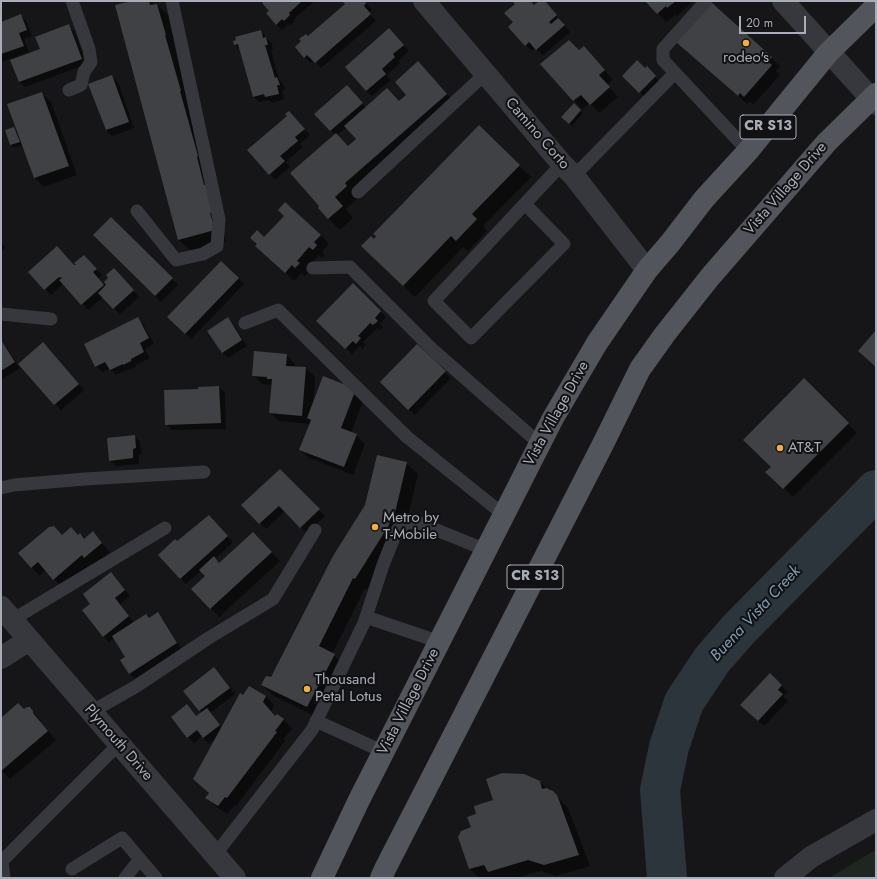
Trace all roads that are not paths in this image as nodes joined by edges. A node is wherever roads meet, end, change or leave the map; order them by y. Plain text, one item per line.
1 (72, 1) edge
2 (172, 1) edge
3 (424, 1) edge
4 (706, 1) edge
5 (782, 1) edge
6 (876, 6) edge
7 (828, 53) junction
8 (675, 73) junction
9 (485, 74) junction
10 (70, 90) dead end
11 (874, 99) edge
12 (748, 151) junction
13 (568, 170) junction
14 (358, 192) dead end
15 (525, 204) junction
16 (137, 211) dead end
17 (312, 268) dead end
18 (647, 270) junction
19 (1, 314) edge
20 (51, 319) dead end
21 (245, 323) dead end
22 (540, 444) junction
23 (204, 472) dead end
24 (1, 488) edge
25 (504, 515) junction
26 (165, 528) dead end
27 (315, 530) dead end
28 (486, 550) junction
29 (6, 614) edge
30 (366, 617) junction
31 (29, 640) junction
32 (440, 642) junction
33 (1, 658) edge
34 (91, 712) junction
35 (316, 721) junction
36 (119, 744) junction
37 (384, 752) junction
38 (876, 820) edge
39 (215, 855) junction
40 (140, 859) junction
41 (2, 862) edge
42 (72, 869) dead end
43 (4, 878) edge
44 (124, 878) edge
45 (156, 878) edge
46 (235, 878) edge
47 (322, 878) edge
48 (381, 878) edge
49 (786, 878) edge

1 - 10 lane
2 - 16 lane
3 - 9 street, Camino Corto
4 - 8 lane
5 - 7 street
6 - 7 main road, Vista Village Drive / CR S13
7 - 11 street
7 - 12 main road, Vista Village Drive / CR S13
8 - 12 lane
8 - 13 lane
9 - 13 street, Camino Corto
9 - 14 lane
11 - 48 main road, Vista Village Drive / CR S13
12 - 18 main road, Vista Village Drive / CR S13
13 - 15 lane
13 - 18 street, Camino Corto
15 - 15 lane
17 - 22 lane
18 - 22 main road, Vista Village Drive / CR S13
19 - 20 lane
21 - 25 lane
22 - 25 main road, Vista Village Drive / CR S13
23 - 24 lane
25 - 28 main road, Vista Village Drive / CR S13
26 - 29 lane
27 - 34 lane
28 - 30 lane
28 - 32 main road, Vista Village Drive / CR S13
29 - 31 street, Plymouth Drive
30 - 32 lane
30 - 35 lane
31 - 33 street
31 - 34 street, Plymouth Drive
32 - 37 main road, Vista Village Drive / CR S13
34 - 36 street, Plymouth Drive
35 - 37 lane
35 - 39 lane
36 - 39 street, Plymouth Drive
36 - 41 lane
37 - 47 main road, Vista Village Drive / CR S13
38 - 49 street
39 - 46 street, Plymouth Drive
40 - 42 lane
40 - 44 lane
40 - 45 lane
41 - 43 lane

